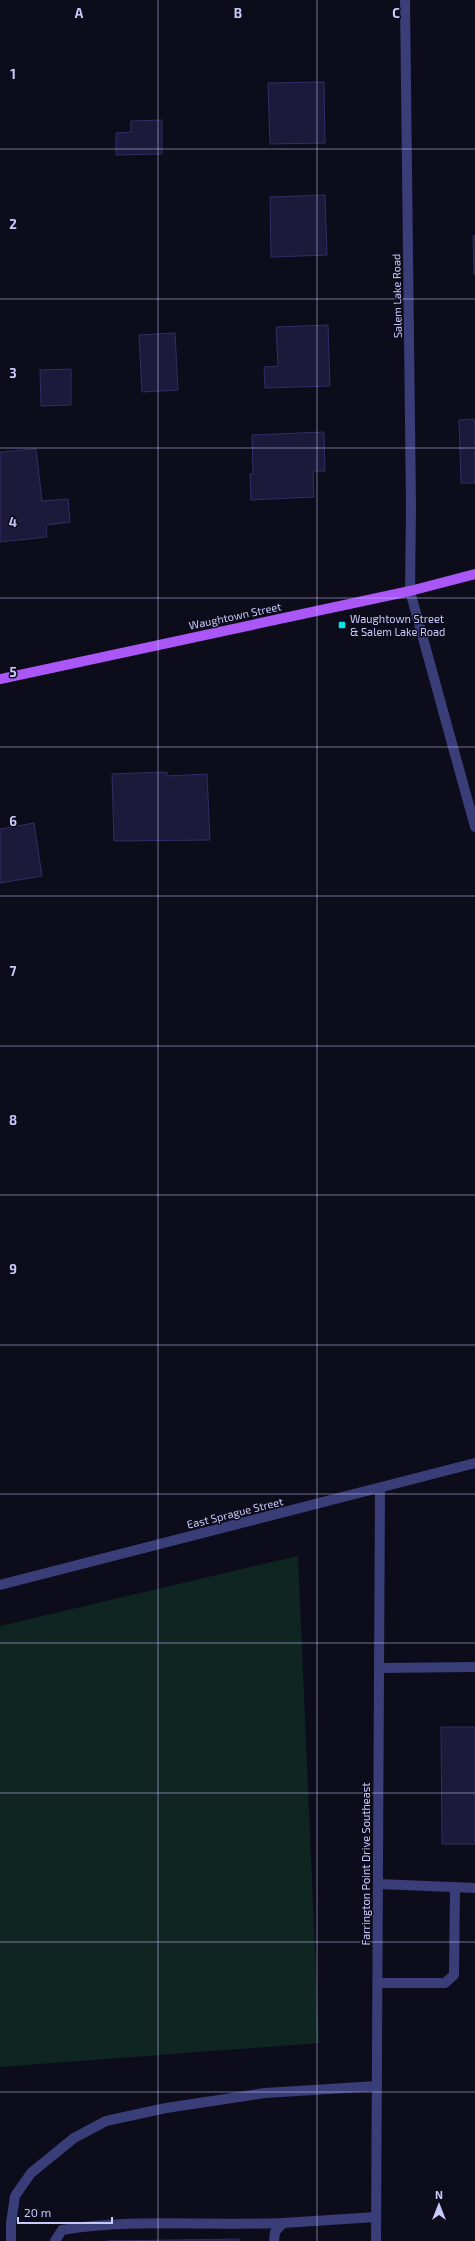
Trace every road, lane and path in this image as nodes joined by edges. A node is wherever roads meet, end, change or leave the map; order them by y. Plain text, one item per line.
1 (405, 0) edge
2 (475, 574) edge
3 (410, 591) junction
4 (0, 679) edge
5 (475, 827) edge
6 (475, 1463) edge
7 (380, 1488) junction
8 (0, 1584) edge
9 (475, 1667) edge
10 (379, 1668) junction
11 (378, 1884) junction
12 (455, 1887) junction
13 (475, 1888) edge
14 (378, 1983) junction
15 (377, 2086) junction
16 (376, 2217) junction
17 (283, 2223) junction
18 (11, 2241) edge
19 (55, 2241) edge
20 (274, 2241) edge
21 (376, 2241) edge

1 - 3 street, Salem Lake Road
2 - 3 main road, Waughtown Street
3 - 4 main road, Waughtown Street
3 - 5 street, Salem Lake Road
6 - 7 street, East Sprague Street
7 - 8 street, East Sprague Street
7 - 10 street, Farrington Point Drive Southeast
9 - 10 street
10 - 11 street, Farrington Point Drive Southeast
11 - 12 street
11 - 14 street, Farrington Point Drive Southeast
12 - 13 street
12 - 14 street
14 - 15 street, Farrington Point Drive Southeast
15 - 16 street, Farrington Point Drive Southeast
15 - 18 street
16 - 17 street
16 - 21 street, Farrington Point Drive Southeast
17 - 19 street
17 - 20 street

